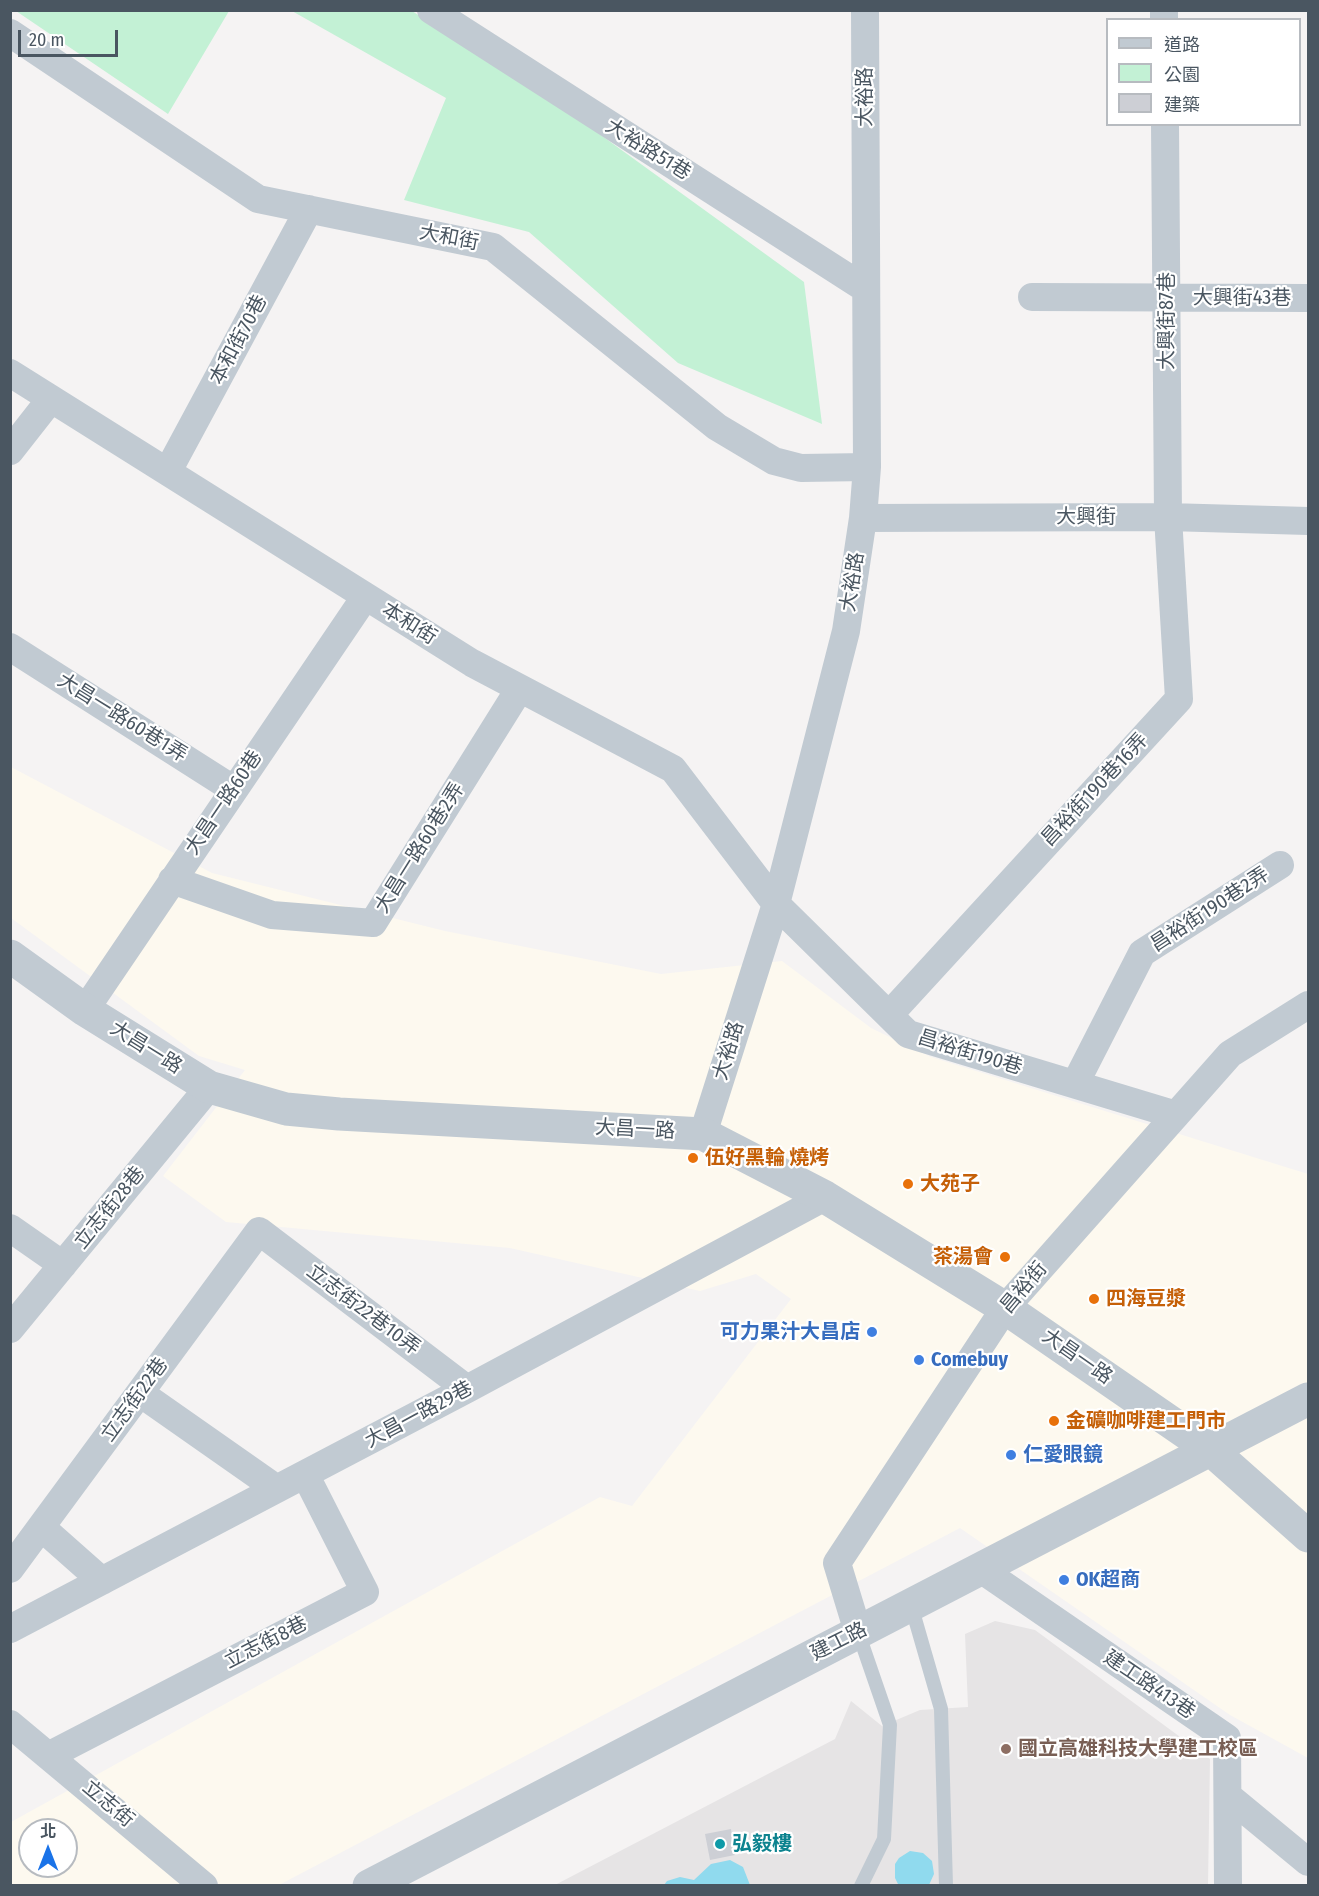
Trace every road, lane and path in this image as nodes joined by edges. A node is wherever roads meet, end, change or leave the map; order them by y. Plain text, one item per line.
1 (430, 10) edge
2 (865, 10) edge
3 (10, 33) edge
4 (1165, 126) edge
5 (309, 209) junction
6 (866, 289) junction
7 (1032, 297) dead end
8 (1167, 297) junction
9 (1308, 298) edge
10 (10, 373) edge
11 (50, 400) junction
12 (10, 451) edge
13 (867, 467) junction
14 (168, 471) junction
15 (1168, 517) junction
16 (863, 518) junction
17 (1308, 521) edge
18 (365, 597) junction
19 (10, 647) edge
20 (520, 688) junction
21 (233, 789) junction
22 (1280, 865) dead end
23 (172, 879) junction
24 (776, 904) junction
25 (10, 956) edge
26 (1308, 1005) edge
27 (85, 1010) junction
28 (889, 1015) junction
29 (1075, 1084) junction
30 (209, 1087) junction
31 (1176, 1115) junction
32 (704, 1134) junction
33 (825, 1197) junction
34 (10, 1228) edge
35 (259, 1231) joint
36 (63, 1265) junction
37 (1005, 1308) junction
38 (10, 1329) edge
39 (467, 1389) junction
40 (140, 1393) junction
41 (1308, 1399) edge
42 (1211, 1450) junction
43 (305, 1474) junction
44 (277, 1489) junction
45 (41, 1527) junction
46 (1308, 1536) edge
47 (10, 1569) edge
48 (979, 1569) junction
49 (102, 1581) junction
50 (911, 1605) junction
51 (10, 1629) edge
52 (858, 1632) junction
53 (10, 1724) edge
54 (50, 1755) junction
55 (1228, 1796) junction
56 (1308, 1862) edge
57 (204, 1886) edge
58 (369, 1886) edge
59 (861, 1886) edge
60 (946, 1886) edge
61 (1228, 1886) edge

1 - 6 street, 大裕路51巷
2 - 6 street, 大裕路
3 - 5 street, 大和街
4 - 8 street, 大興街87巷
5 - 13 street, 大和街
5 - 14 street, 本和街70巷
6 - 13 street, 大裕路
7 - 8 street, 大興街43巷
8 - 9 street, 大興街43巷
8 - 15 street, 大興街87巷
10 - 11 street, 本和街
11 - 12 street
11 - 14 street, 本和街
13 - 16 street, 大裕路
14 - 18 street, 本和街
15 - 16 street, 大興街
15 - 17 street, 大興街
15 - 28 street, 昌裕街190巷16弄
16 - 24 street, 大裕路
18 - 20 street, 本和街
18 - 21 street, 大昌一路60巷
19 - 21 street, 大昌一路60巷1弄
20 - 23 street, 大昌一路60巷2弄
20 - 24 street, 本和街
21 - 23 street, 大昌一路60巷
22 - 29 street, 昌裕街190巷2弄
23 - 27 street, 大昌一路60巷
24 - 28 street, 昌裕街190巷
24 - 32 street, 大裕路
25 - 27 street, 大昌一路
26 - 31 street, 昌裕街
27 - 30 street, 大昌一路
28 - 29 street, 昌裕街190巷
29 - 31 street, 昌裕街190巷
30 - 32 street, 大昌一路
30 - 36 street, 立志街28巷
31 - 37 street, 昌裕街
32 - 33 street, 大昌一路
33 - 37 street, 大昌一路
33 - 39 street, 大昌一路29巷
34 - 36 street
35 - 39 street, 立志街22巷10弄
35 - 40 street, 立志街22巷
36 - 38 street, 立志街28巷
37 - 42 street, 大昌一路
37 - 52 street, 昌裕街
39 - 43 street, 大昌一路29巷
40 - 44 street
40 - 45 street, 立志街22巷
41 - 42 street, 建工路
42 - 46 street, 大昌一路
42 - 48 street, 建工路
43 - 44 street, 大昌一路29巷
43 - 54 street, 立志街8巷
44 - 49 street, 大昌一路29巷
45 - 47 street, 立志街22巷
45 - 49 street
48 - 50 street, 建工路
48 - 55 street, 建工路413巷
49 - 51 street, 大昌一路29巷
50 - 52 street, 建工路
50 - 60 lane
52 - 58 street, 建工路
52 - 59 lane
53 - 54 street, 立志街
54 - 57 street, 立志街
55 - 56 street
55 - 61 street, 建工路413巷

